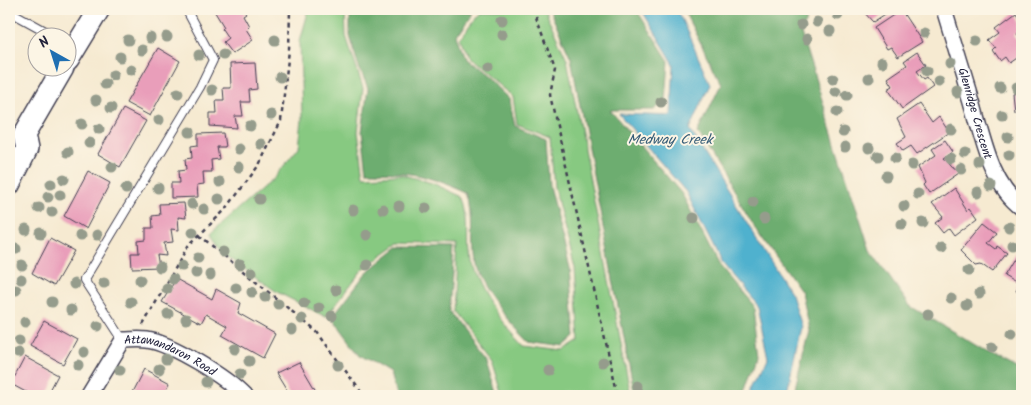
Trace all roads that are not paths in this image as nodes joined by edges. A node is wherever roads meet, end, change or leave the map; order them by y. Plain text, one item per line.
1 (98, 9) edge
2 (186, 9) edge
3 (944, 9) edge
4 (9, 11) edge
5 (37, 28) edge
6 (78, 33) edge
7 (56, 78) edge
8 (17, 137) edge
9 (9, 185) edge
10 (1022, 208) edge
11 (129, 340) junction
12 (89, 396) edge
13 (244, 396) edge

1 - 6 main road
2 - 11 lane
3 - 10 street, Glenridge Crescent
4 - 5 lane
7 - 8 main road
8 - 9 main road
11 - 12 street, Attawandaron Road
11 - 13 street, Attawandaron Road

